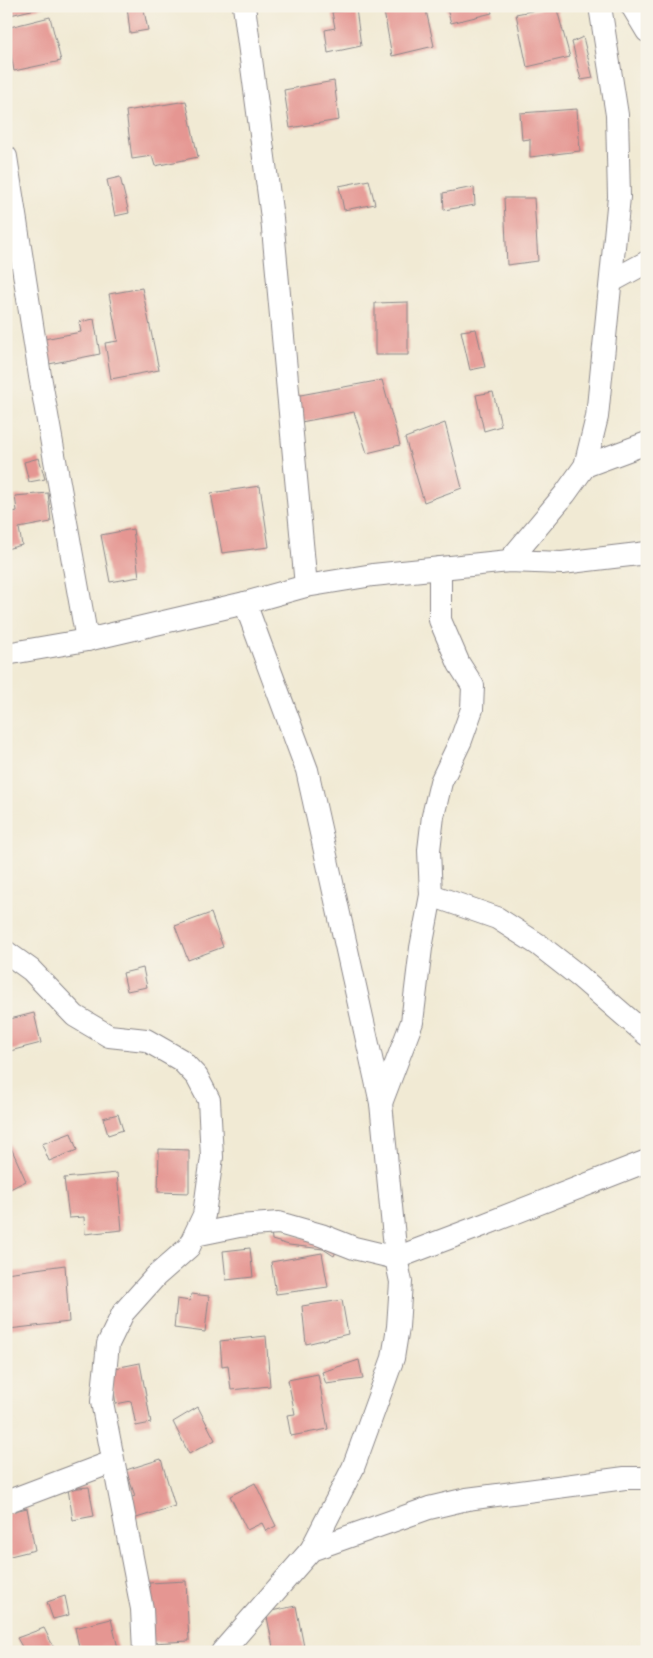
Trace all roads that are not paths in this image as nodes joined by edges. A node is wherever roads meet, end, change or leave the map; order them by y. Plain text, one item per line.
1 (244, 6) edge
2 (600, 6) edge
3 (632, 6) edge
4 (647, 30) edge
5 (6, 157) edge
6 (647, 262) edge
7 (612, 281) junction
8 (647, 443) edge
9 (585, 466) junction
10 (647, 553) edge
11 (510, 562) junction
12 (440, 568) junction
13 (306, 586) junction
14 (245, 603) junction
15 (87, 640) junction
16 (6, 654) edge
17 (431, 895) junction
18 (6, 952) edge
19 (647, 1036) edge
20 (381, 1103) junction
21 (647, 1161) edge
22 (195, 1235) junction
23 (396, 1258) junction
24 (112, 1462) junction
25 (647, 1478) edge
26 (6, 1502) edge
27 (311, 1550) junction
28 (144, 1652) edge
29 (222, 1652) edge

1 - 13 street
2 - 7 street
3 - 4 street
5 - 15 street
6 - 7 street
7 - 9 street
8 - 9 street
9 - 11 street
10 - 11 street
11 - 12 street
12 - 13 street
12 - 17 street
13 - 14 street
14 - 15 street
14 - 20 street
15 - 16 street
17 - 19 street
17 - 20 street
18 - 22 street
20 - 23 street
21 - 23 street
22 - 23 street
22 - 24 street
23 - 27 street
24 - 26 street
24 - 28 street
25 - 27 street
27 - 29 street

